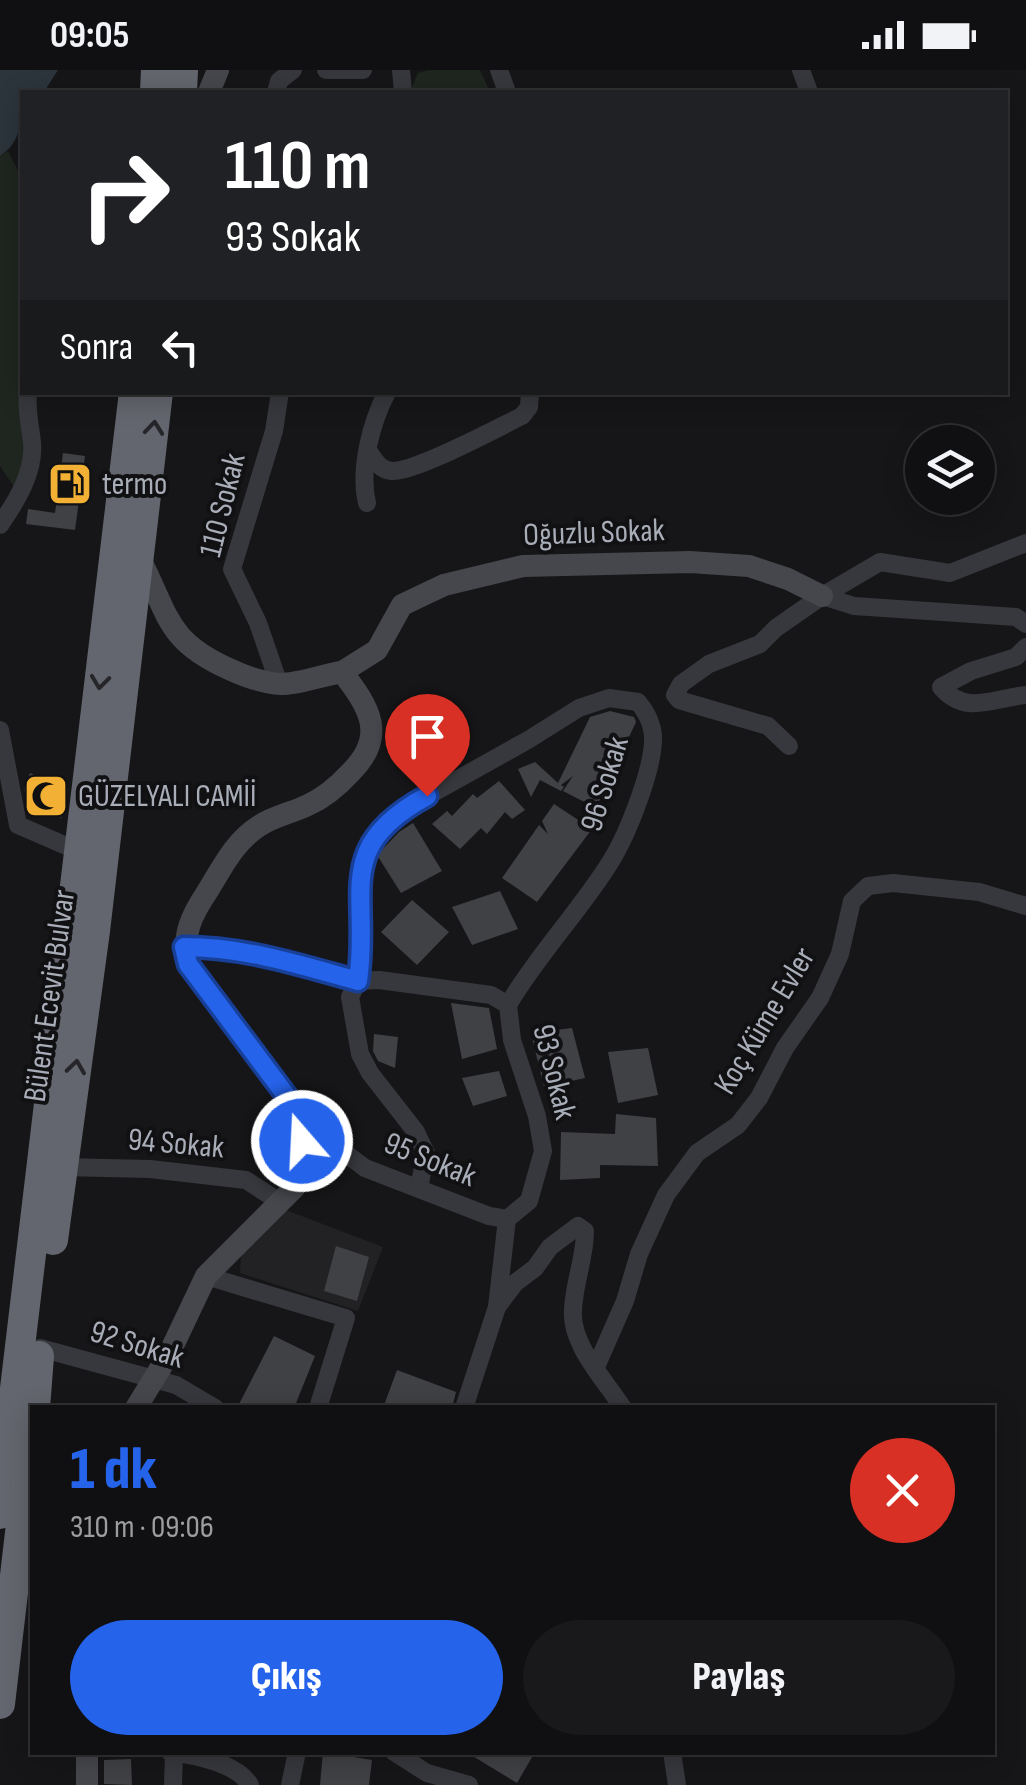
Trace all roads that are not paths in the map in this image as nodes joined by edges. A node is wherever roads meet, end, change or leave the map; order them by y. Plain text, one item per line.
1 (293, 70) edge
2 (326, 70) edge
3 (359, 70) edge
4 (276, 90) edge
5 (28, 395) edge
6 (134, 395) edge
7 (158, 395) edge
8 (280, 395) edge
9 (385, 395) edge
10 (530, 395) edge
11 (369, 452) junction
12 (367, 502) dead end
13 (3, 520) edge
14 (1026, 543) edge
15 (140, 559) junction
16 (123, 590) junction
17 (822, 596) junction
18 (1026, 624) edge
19 (1026, 647) edge
20 (342, 672) junction
21 (280, 684) junction
22 (675, 695) junction
23 (1026, 695) edge
24 (644, 710) junction
25 (0, 730) edge
26 (789, 746) dead end
27 (78, 851) junction
28 (1026, 906) edge
29 (184, 947) junction
30 (358, 981) junction
31 (508, 1005) junction
32 (294, 1106) junction
33 (61, 1167) junction
34 (419, 1188) junction
35 (280, 1202) junction
36 (506, 1219) junction
37 (206, 1276) junction
38 (498, 1306) junction
39 (26, 1310) junction
40 (40, 1348) junction
41 (596, 1367) junction
42 (151, 1379) junction
43 (0, 1398) edge
44 (35, 1405) edge
45 (138, 1405) edge
46 (210, 1405) edge
47 (319, 1405) edge
48 (465, 1405) edge
49 (620, 1405) edge
50 (30, 1447) edge
51 (0, 1514) edge
52 (0, 1704) edge
53 (87, 1755) edge
54 (173, 1755) edge
55 (186, 1755) edge
56 (296, 1755) edge
57 (399, 1755) edge
58 (672, 1755) edge
59 (87, 1785) edge
60 (173, 1785) edge
61 (250, 1785) edge
62 (290, 1785) edge
63 (469, 1785) edge
64 (677, 1785) edge

1 - 4 street
2 - 3 street
5 - 13 street
6 - 16 highway
15 -> 7 highway
8 - 21 street, 110 Sokak
9 - 11 street
10 - 11 street
11 - 12 street
14 - 17 street
15 - 16 highway
15 - 21 main road
16 -> 27 highway, Bülent Ecevit Bulvar
33 -> 16 highway, Bülent Ecevit Bulvar
17 - 18 street
17 - 20 main road, Oğuzlu Sokak
17 - 22 street
19 - 23 street
20 - 21 main road
20 - 29 main road
22 - 24 street
22 - 26 street
24 - 30 street, 96 Sokak
24 - 31 street, 96 Sokak
25 - 27 street
27 - 39 highway, Bülent Ecevit Bulvar
28 - 41 street, Koç Küme Evler
29 - 30 street, 93 Sokak
29 - 32 main road
30 - 31 street, 93 Sokak
30 - 34 street, 96 Sokak
31 - 36 street, 93 Sokak
32 - 34 street, 95 Sokak
32 - 35 main road
33 - 35 street, 94 Sokak
33 - 40 highway, Bülent Ecevit Bulvar
34 - 36 street, 95 Sokak
35 - 37 main road
36 - 38 street
37 - 42 main road
37 - 47 street
38 - 41 street
38 - 48 street
39 - 43 street
39 - 51 highway, Bülent Ecevit Bulvar
40 - 42 street, 92 Sokak
40 - 44 highway, Bülent Ecevit Bulvar
41 - 49 street
42 - 45 main road
42 - 46 street, 92 Sokak
50 - 52 highway
53 - 59 main road
54 - 60 street
55 - 61 street
56 - 62 street
57 - 63 street
58 - 64 street

